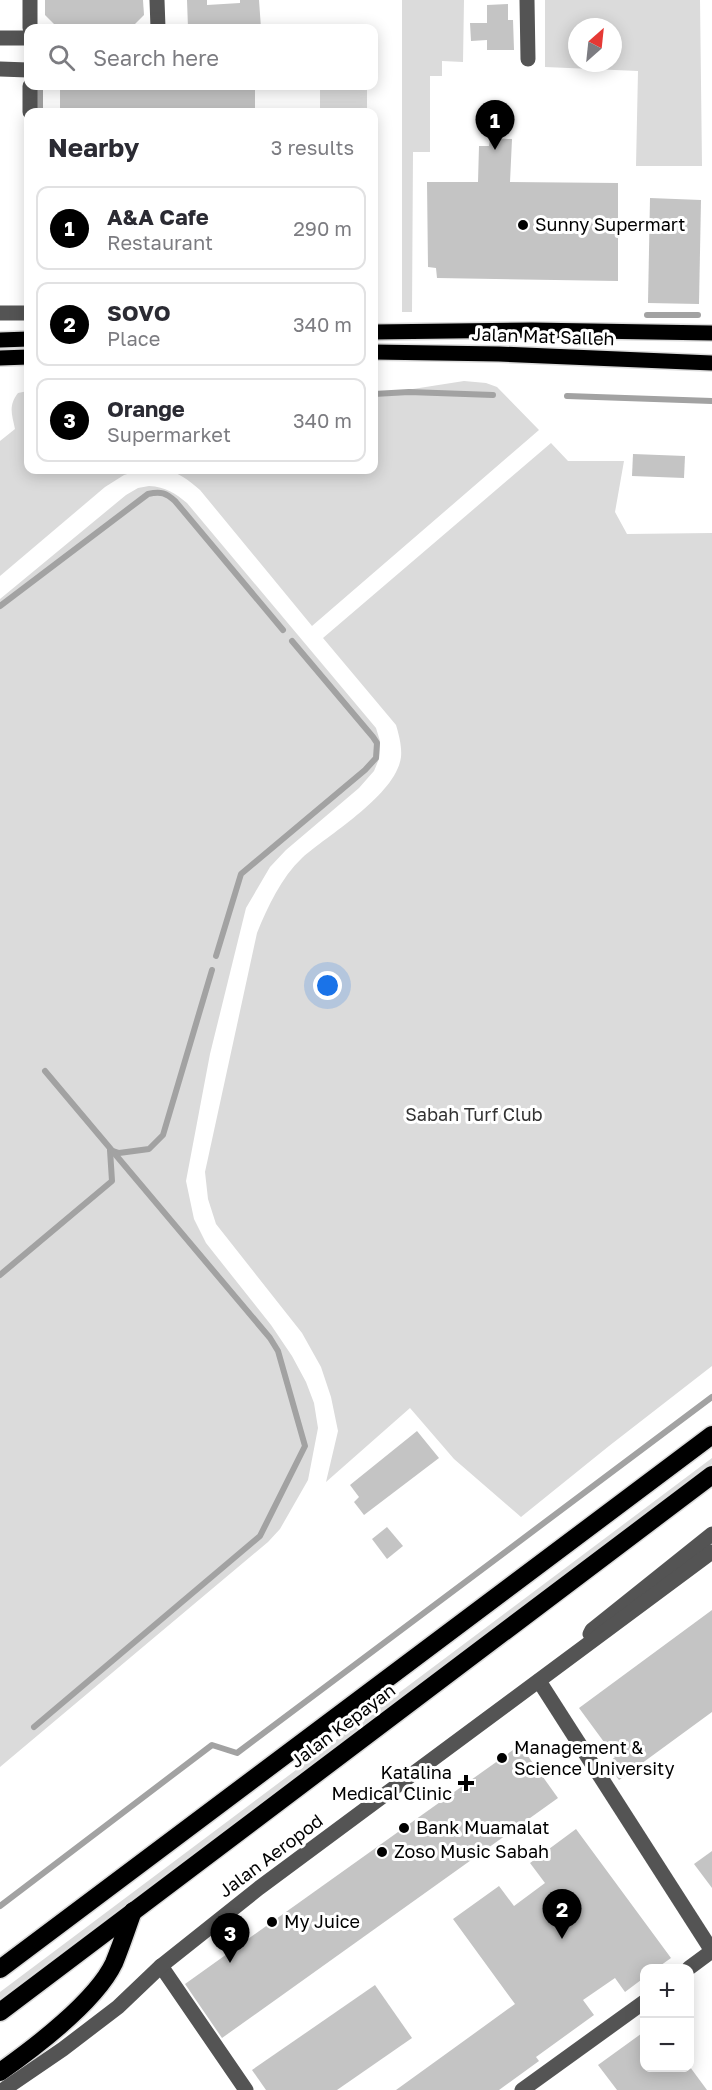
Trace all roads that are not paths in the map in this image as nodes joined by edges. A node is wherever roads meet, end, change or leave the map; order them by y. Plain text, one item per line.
1 (30, 0) edge
2 (157, 0) edge
3 (527, 0) edge
4 (30, 24) edge
5 (158, 24) edge
6 (0, 38) edge
7 (24, 38) edge
8 (528, 58) dead end
9 (0, 69) edge
10 (24, 70) edge
11 (30, 90) edge
12 (30, 108) edge
13 (0, 313) edge
14 (24, 313) edge
15 (378, 332) edge
16 (712, 333) edge
17 (24, 339) edge
18 (0, 340) edge
19 (378, 352) edge
20 (24, 357) edge
21 (0, 358) edge
22 (712, 363) edge
23 (711, 1434) edge
24 (712, 1475) edge
25 (712, 1534) edge
26 (712, 1552) edge
27 (582, 1650) junction
28 (539, 1681) junction
29 (133, 1911) junction
30 (712, 1951) edge
31 (694, 1964) edge
32 (161, 1966) junction
33 (0, 1969) edge
34 (640, 2006) edge
35 (0, 2012) edge
36 (0, 2072) edge
37 (3, 2090) edge
38 (246, 2090) edge
39 (522, 2090) edge

1 - 4 street
2 - 5 street
3 - 8 street
6 - 7 street
9 - 10 street
11 - 12 street
13 - 14 street
15 - 16 main road, Jalan Mat Salleh
17 - 18 main road
19 - 22 main road, Jalan Mat Salleh
20 - 21 main road
23 - 33 highway, Jalan Kepayan
24 - 29 highway, Jalan Kepayan
25 - 27 street
26 - 27 street, Jalan Aeropod
27 - 28 street, Jalan Aeropod
28 - 30 street
28 - 32 street, Jalan Aeropod
29 - 35 highway, Jalan Kepayan
29 - 36 highway
30 - 31 street
32 - 37 street, Jalan Aeropod
32 - 38 street
34 - 39 street

